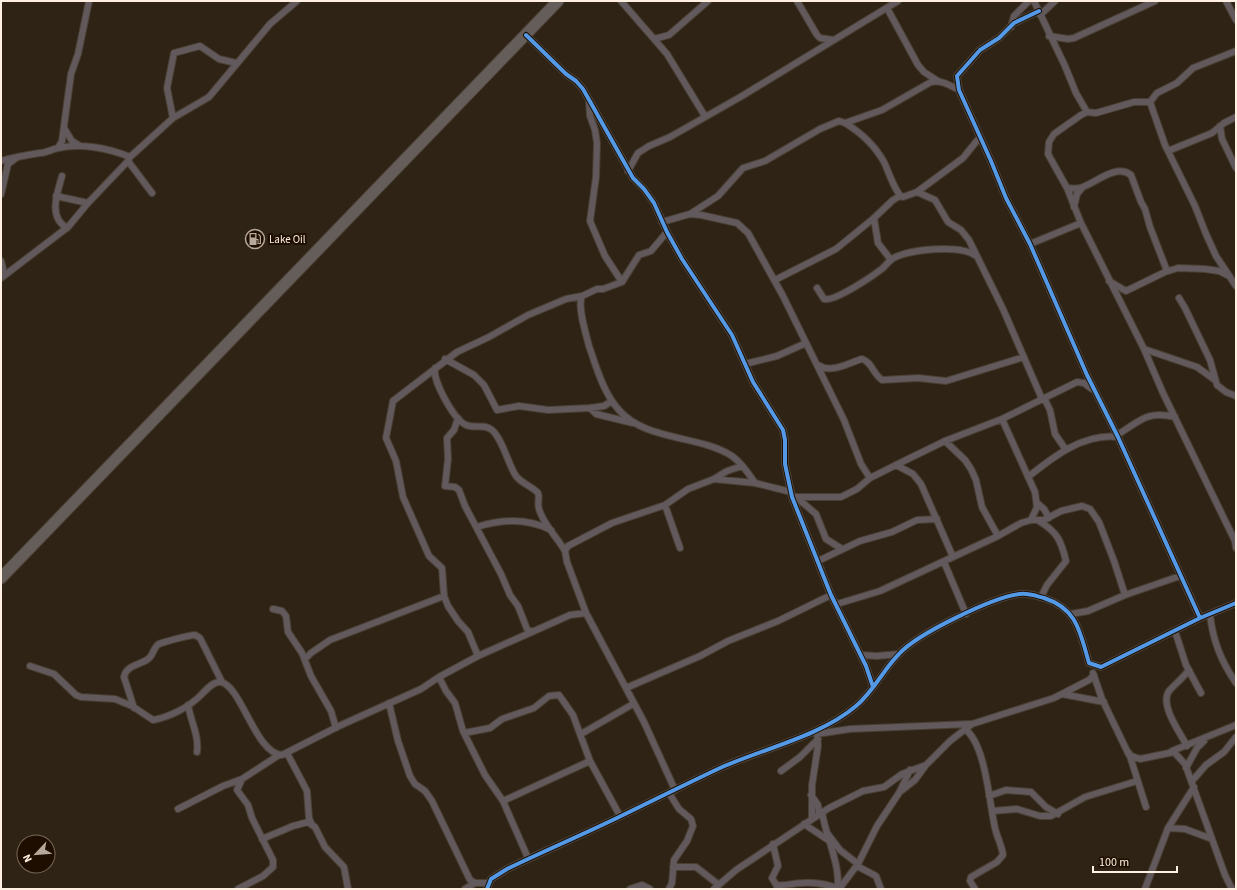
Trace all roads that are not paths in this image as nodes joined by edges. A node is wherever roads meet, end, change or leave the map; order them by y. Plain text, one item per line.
1 (89, 1) edge
2 (297, 1) edge
3 (558, 1) edge
4 (621, 1) edge
5 (708, 1) edge
6 (797, 1) edge
7 (898, 1) edge
8 (1029, 1) edge
9 (1034, 1) edge
10 (1055, 1) edge
11 (1155, 1) edge
12 (1226, 1) edge
13 (887, 8) junction
14 (1040, 13) junction
15 (1236, 20) edge
16 (1011, 27) junction
17 (526, 35) junction
18 (1050, 36) junction
19 (654, 39) junction
20 (834, 40) junction
21 (1236, 51) edge
22 (236, 63) junction
23 (938, 81) junction
24 (959, 90) junction
25 (589, 100) junction
26 (1150, 102) junction
27 (1087, 112) junction
28 (706, 116) junction
29 (1236, 117) edge
30 (173, 118) junction
31 (845, 123) junction
32 (1220, 126) junction
33 (64, 128) junction
34 (980, 137) junction
35 (80, 146) junction
36 (58, 148) junction
37 (1168, 151) junction
38 (18, 156) junction
39 (129, 159) junction
40 (1, 161) edge
41 (1236, 168) edge
42 (628, 170) junction
43 (62, 176) dead end
44 (1085, 186) junction
45 (1067, 188) junction
46 (917, 192) junction
47 (152, 193) dead end
48 (1, 194) edge
49 (56, 196) junction
50 (900, 196) junction
51 (88, 203) junction
52 (1074, 207) junction
53 (690, 214) junction
54 (874, 218) junction
55 (662, 222) junction
56 (1081, 223) junction
57 (67, 228) junction
58 (667, 232) junction
59 (1030, 244) junction
60 (977, 258) junction
61 (891, 260) junction
62 (1, 261) edge
63 (1167, 271) junction
64 (1, 275) edge
65 (1, 278) edge
66 (775, 280) junction
67 (1109, 281) junction
68 (1234, 281) edge
69 (622, 282) junction
70 (817, 288) dead end
71 (582, 296) junction
72 (1179, 298) dead end
73 (806, 343) junction
74 (1144, 349) junction
75 (1024, 357) junction
76 (446, 359) junction
77 (745, 364) junction
78 (817, 364) junction
79 (435, 368) junction
80 (1216, 381) junction
81 (1093, 389) junction
82 (1236, 396) edge
83 (1043, 399) junction
84 (612, 401) junction
85 (590, 408) junction
86 (1175, 417) junction
87 (458, 418) junction
88 (1002, 419) junction
89 (635, 423) junction
90 (1117, 436) junction
91 (945, 441) junction
92 (1066, 450) junction
93 (896, 465) junction
94 (742, 466) junction
95 (1028, 477) junction
96 (870, 478) junction
97 (714, 479) junction
98 (756, 484) junction
99 (793, 495) junction
100 (1037, 503) junction
101 (665, 505) junction
102 (1049, 518) junction
103 (937, 519) junction
104 (1031, 520) junction
105 (1039, 521) junction
106 (477, 526) junction
107 (551, 530) junction
108 (998, 536) junction
109 (1236, 543) edge
110 (680, 548) dead end
111 (842, 549) junction
112 (565, 551) junction
113 (953, 556) junction
114 (818, 561) junction
115 (944, 562) junction
116 (1180, 576) junction
117 (1, 578) edge
118 (831, 595) junction
119 (1125, 595) junction
120 (444, 596) junction
121 (1041, 597) junction
122 (1236, 603) edge
123 (837, 604) junction
124 (273, 608) dead end
125 (586, 613) junction
126 (966, 614) junction
127 (1071, 614) junction
128 (1210, 615) junction
129 (1200, 618) junction
130 (1175, 631) junction
131 (532, 632) junction
132 (899, 654) junction
133 (861, 655) junction
134 (478, 656) junction
135 (305, 660) junction
136 (1091, 665) junction
137 (30, 666) dead end
138 (1189, 670) junction
139 (1094, 675) junction
140 (439, 677) junction
141 (222, 682) junction
142 (1236, 683) edge
143 (873, 687) junction
144 (626, 688) junction
145 (1201, 693) dead end
146 (1062, 694) junction
147 (1104, 702) junction
148 (389, 703) junction
149 (633, 704) junction
150 (188, 705) junction
151 (134, 708) junction
152 (972, 724) junction
153 (1236, 725) edge
154 (336, 728) junction
155 (965, 729) junction
156 (464, 734) junction
157 (581, 734) junction
158 (817, 734) junction
159 (1209, 736) junction
160 (1236, 737) edge
161 (1187, 746) junction
162 (197, 752) dead end
163 (1166, 752) junction
164 (287, 753) junction
165 (1128, 754) junction
166 (279, 755) junction
167 (590, 761) junction
168 (926, 765) junction
169 (1186, 768) junction
170 (910, 770) junction
171 (781, 772) dead end
172 (242, 779) junction
173 (1137, 781) junction
174 (1193, 784) junction
175 (672, 791) junction
176 (899, 793) junction
177 (812, 795) junction
178 (989, 796) junction
179 (503, 801) junction
180 (1146, 807) dead end
181 (178, 809) dead end
182 (992, 811) junction
183 (821, 813) junction
184 (1058, 814) junction
185 (620, 816) junction
186 (812, 819) junction
187 (804, 824) junction
188 (312, 825) junction
189 (1168, 828) junction
190 (825, 829) junction
191 (262, 839) junction
192 (828, 840) junction
193 (1212, 840) junction
194 (773, 844) junction
195 (528, 858) junction
196 (858, 865) junction
197 (673, 867) junction
198 (475, 884) junction
199 (488, 886) edge
200 (716, 887) edge
201 (778, 887) edge
202 (238, 889) edge
203 (348, 889) edge
204 (465, 889) edge
205 (630, 889) edge
206 (650, 889) edge
207 (669, 889) edge
208 (838, 889) edge
209 (882, 889) edge
210 (974, 889) edge
211 (1146, 889) edge
212 (1232, 889) edge

1 - 33 street
2 - 22 street
3 - 17 highway
4 - 19 street
5 - 19 street
6 - 20 street
7 - 13 street
8 - 16 street
9 - 14 street
10 - 14 street
11 - 18 street
12 - 15 street
13 - 20 street
13 - 23 street
14 - 16 street
14 - 18 street
16 - 24 street
17 - 25 street
17 - 117 highway
18 - 27 street
19 - 28 street
20 - 28 street
21 - 26 street
22 - 30 street
22 - 30 street
23 - 24 street
23 - 31 street
24 - 34 street
25 - 42 street
25 - 69 street
26 - 27 street
26 - 37 street
27 - 45 street
28 - 42 street
29 - 32 street
30 - 39 street
31 - 50 street
31 - 53 street
32 - 37 street
32 - 41 street
33 - 35 street
33 - 36 street
34 - 46 street
34 - 59 street
35 - 36 street
35 - 39 street
36 - 38 street
37 - 68 street
38 - 40 street
38 - 48 street
39 - 47 street
39 - 51 street
42 - 55 street
43 - 49 street
44 - 45 street
44 - 52 street
44 - 63 street
45 - 52 street
46 - 50 street
46 - 60 street
49 - 51 street
49 - 57 street
50 - 54 street
51 - 57 street
52 - 56 street
53 - 55 street
53 - 66 street
54 - 61 street
54 - 66 street
55 - 58 street
56 - 59 street
56 - 67 street
57 - 65 street
58 - 69 street
58 - 77 street
59 - 81 street
60 - 61 street
60 - 75 street
61 - 70 street
62 - 64 street
63 - 67 street
63 - 68 street
66 - 73 street
67 - 74 street
69 - 71 street
71 - 76 street
71 - 84 street
72 - 80 street
73 - 77 street
73 - 78 street
74 - 80 street
74 - 86 street
75 - 78 street
75 - 83 street
76 - 79 street
76 - 85 street
77 - 99 street
78 - 96 street
79 - 87 street
79 - 120 street
80 - 82 street
81 - 83 street
81 - 90 street
83 - 88 street
83 - 92 street
84 - 85 street
84 - 89 street
85 - 89 street
86 - 90 street
86 - 109 street
87 - 106 street
87 - 107 street
88 - 91 street
88 - 95 street
89 - 94 street
90 - 92 street
90 - 116 street
91 - 93 street
91 - 108 street
92 - 95 street
93 - 96 street
93 - 103 street
94 - 97 street
94 - 98 street
95 - 100 street
96 - 99 street
97 - 98 street
97 - 101 street
98 - 99 street
99 - 111 street
99 - 114 street
100 - 102 street
100 - 104 street
101 - 110 street
101 - 112 street
102 - 105 street
102 - 119 street
103 - 111 street
103 - 113 street
104 - 105 street
104 - 108 street
105 - 121 street
106 - 107 street
106 - 131 street
107 - 112 street
108 - 113 street
111 - 114 street
112 - 125 street
113 - 115 street
114 - 118 street
115 - 123 street
115 - 126 street
116 - 119 street
116 - 129 street
118 - 123 street
118 - 144 street
119 - 127 street
120 - 134 street
120 - 135 street
121 - 126 street
121 - 127 street
122 - 128 street
123 - 133 street
124 - 135 street
125 - 131 street
125 - 144 street
126 - 132 street
127 - 136 street
128 - 129 street
128 - 142 street
129 - 130 street
130 - 136 street
130 - 138 street
131 - 134 street
132 - 133 street
132 - 143 street
133 - 143 street
134 - 140 street
135 - 154 street
136 - 139 street
137 - 151 street
138 - 145 street
138 - 161 street
139 - 146 street
139 - 147 street
140 - 148 street
140 - 156 street
141 - 150 street
141 - 151 street
141 - 166 street
143 - 158 street
144 - 149 street
146 - 147 street
146 - 152 street
147 - 165 street
148 - 154 street
148 - 198 street
149 - 157 street
149 - 175 street
150 - 151 street
150 - 162 street
152 - 155 street
152 - 158 street
153 - 159 street
154 - 164 street
155 - 168 street
155 - 178 street
156 - 157 street
156 - 179 street
157 - 167 street
158 - 171 street
158 - 175 street
158 - 177 street
159 - 161 street
159 - 169 street
160 - 174 street
161 - 163 street
163 - 165 street
163 - 169 street
164 - 166 street
164 - 188 street
165 - 173 street
166 - 172 street
167 - 179 street
167 - 185 street
168 - 170 street
168 - 176 street
169 - 174 street
170 - 176 street
170 - 183 street
172 - 181 street
172 - 191 street
173 - 180 street
173 - 184 street
174 - 189 street
174 - 193 street
175 - 185 street
175 - 197 street
176 - 196 street
177 - 183 street
177 - 186 street
178 - 182 street
178 - 184 street
179 - 195 street
182 - 184 street
182 - 210 street
183 - 186 street
183 - 190 street
185 - 195 street
186 - 187 street
187 - 192 street
187 - 194 street
188 - 191 street
188 - 203 street
189 - 193 street
189 - 211 street
190 - 192 street
190 - 196 street
191 - 202 street
192 - 208 street
193 - 212 street
194 - 200 street
194 - 201 street
195 - 199 street
196 - 208 street
196 - 209 street
197 - 200 street
197 - 207 street
198 - 199 street
198 - 204 street
201 - 208 street
205 - 206 street

